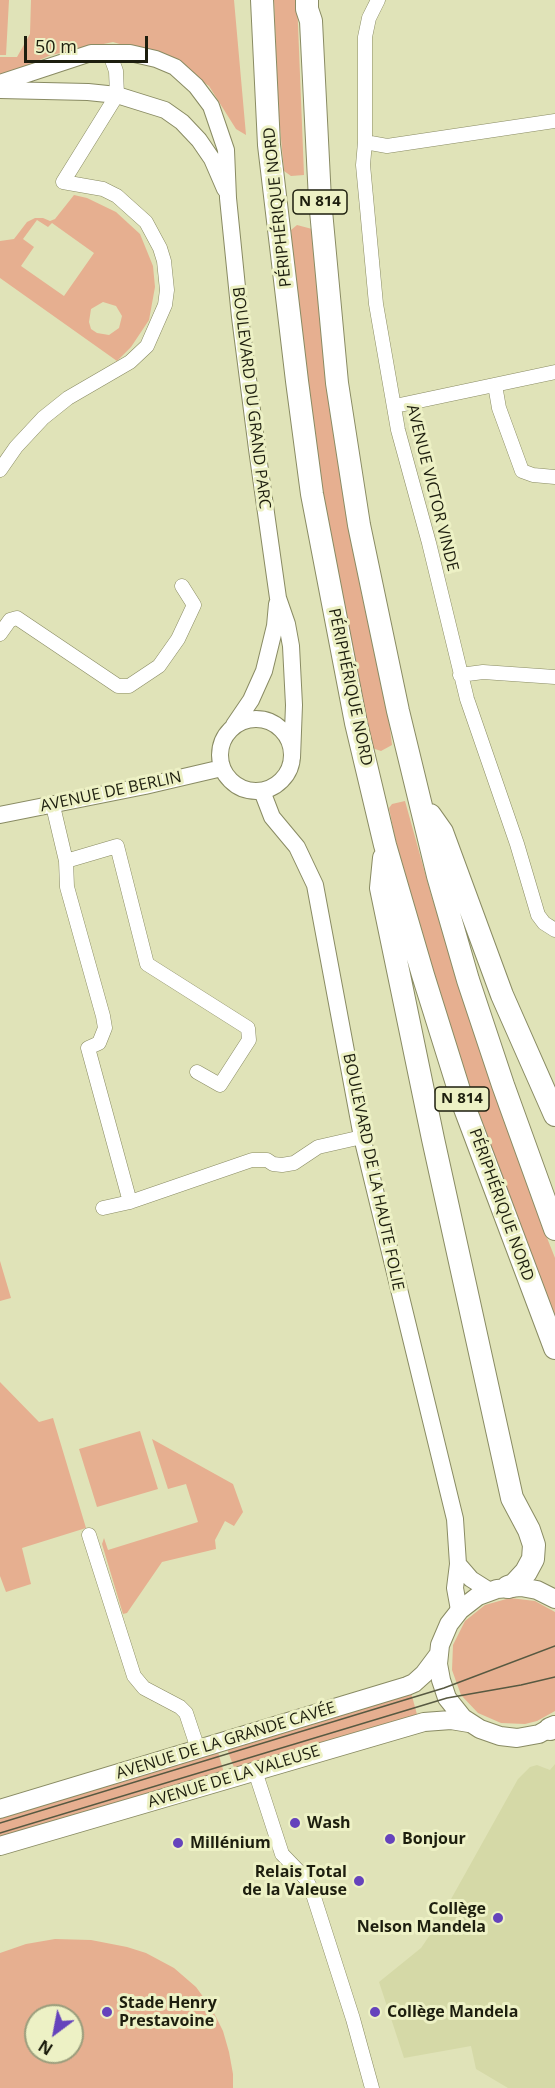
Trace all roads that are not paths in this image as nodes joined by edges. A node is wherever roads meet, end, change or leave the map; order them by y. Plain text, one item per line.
1 (247, 0) edge
2 (262, 0) edge
3 (321, 0) edge
4 (378, 0) edge
5 (309, 10) edge
6 (109, 52) junction
7 (0, 83) edge
8 (0, 90) edge
9 (117, 95) junction
10 (555, 121) edge
11 (365, 142) junction
12 (269, 145) junction
13 (228, 198) junction
14 (555, 372) edge
15 (495, 385) junction
16 (395, 406) junction
17 (0, 470) edge
18 (555, 477) edge
19 (182, 586) dead end
20 (278, 598) junction
21 (0, 634) edge
22 (460, 675) junction
23 (555, 677) edge
24 (232, 728) junction
25 (292, 758) junction
26 (222, 768) junction
27 (262, 791) junction
28 (419, 800) junction
29 (53, 806) junction
30 (0, 816) edge
31 (385, 845) junction
32 (66, 861) junction
33 (555, 930) edge
34 (197, 1072) dead end
35 (555, 1114) edge
36 (362, 1137) junction
37 (130, 1202) junction
38 (103, 1208) dead end
39 (555, 1229) edge
40 (555, 1348) edge
41 (89, 1534) dead end
42 (458, 1564) junction
43 (499, 1589) junction
44 (555, 1599) edge
45 (459, 1610) junction
46 (439, 1654) junction
47 (469, 1723) junction
48 (553, 1727) edge
49 (198, 1749) junction
50 (255, 1771) junction
51 (0, 1809) edge
52 (0, 1846) edge
53 (372, 2088) edge

1 - 12 highway, N 814
2 - 12 highway, PÉRIPHÉRIQUE NORD / N 814
3 - 5 highway, N 814
4 - 11 street, AVENUE VICTOR VINDE
5 - 28 highway, N 814
6 - 7 street, BOULEVARD DU GRAND PARC
6 - 9 street
6 - 13 street, BOULEVARD DU GRAND PARC
8 - 9 street, BOULEVARD DU GRAND PARC
9 - 13 street, BOULEVARD DU GRAND PARC
9 - 17 street
10 - 11 street
11 - 16 street, AVENUE VICTOR VINDE
12 - 31 highway, PÉRIPHÉRIQUE NORD / N 814
13 - 20 street, BOULEVARD DU GRAND PARC
14 - 15 street
15 - 16 street
15 - 18 street
16 - 22 street, AVENUE VICTOR VINDE
19 - 21 street
20 - 24 street, BOULEVARD DU GRAND PARC
20 - 25 street, BOULEVARD DU GRAND PARC
22 - 23 street
22 - 33 street, AVENUE VICTOR VINDE
24 - 25 street
24 - 26 street
25 - 27 street
26 - 27 street
26 - 29 street, AVENUE DE BERLIN
27 - 36 street, BOULEVARD DE LA HAUTE FOLIE
28 - 35 highway, N 814
28 - 39 highway, N 814
29 - 30 street, AVENUE DE BERLIN
29 - 32 street
31 - 40 highway, PÉRIPHÉRIQUE NORD / N 814
31 - 43 highway, N 814
32 - 34 street
32 - 37 street
36 - 37 street
36 - 42 street, BOULEVARD DE LA HAUTE FOLIE
37 - 38 street
41 - 49 street
42 - 43 street
42 - 45 street, BOULEVARD DE LA HAUTE FOLIE
43 - 44 main road
43 - 45 main road
45 - 46 main road
46 - 47 main road
46 - 49 main road, AVENUE DE LA GRANDE CAVÉE
47 - 48 main road
47 - 50 main road, AVENUE DE LA VALEUSE
49 - 51 main road, AVENUE DE LA GRANDE CAVÉE
50 - 52 main road, AVENUE DE LA VALEUSE
50 - 53 street

